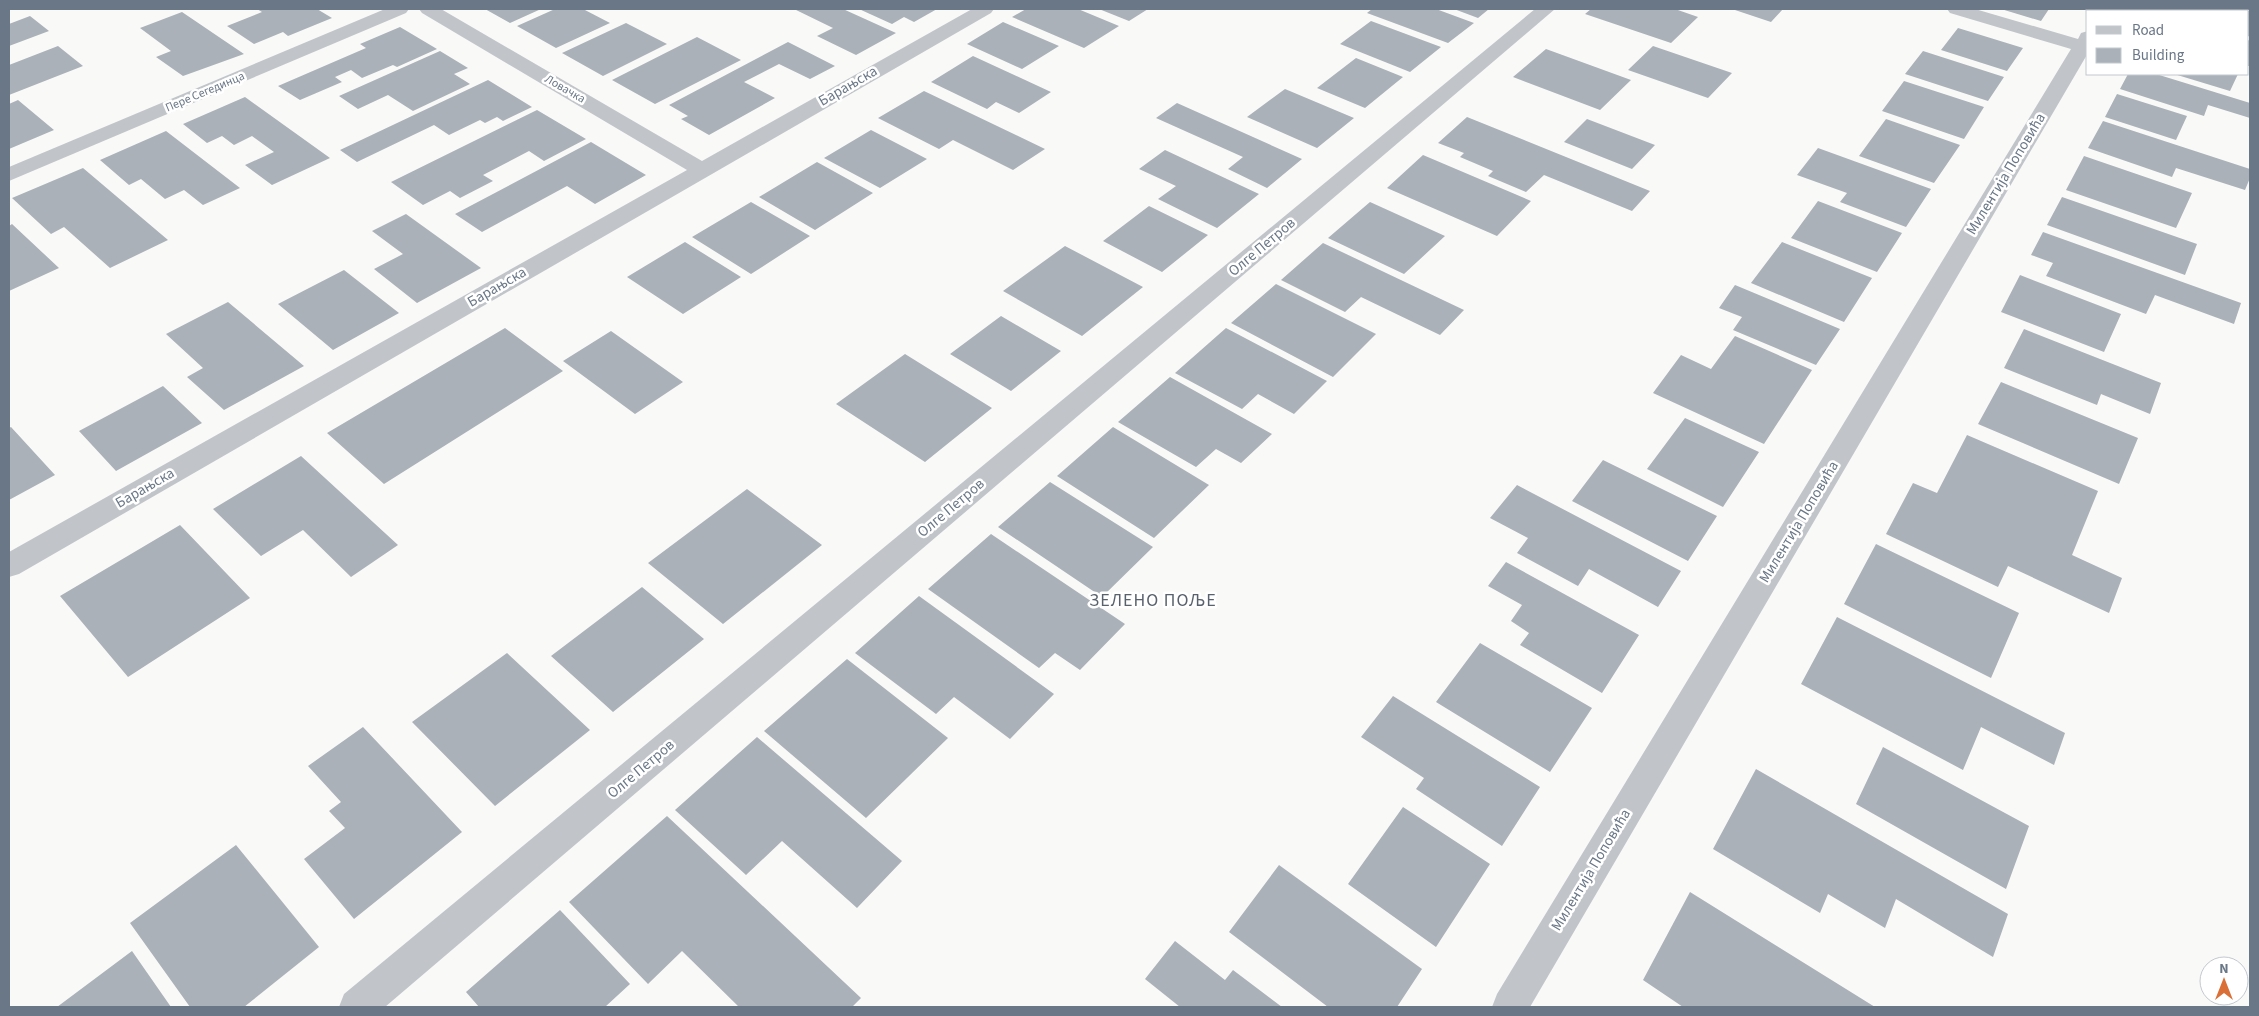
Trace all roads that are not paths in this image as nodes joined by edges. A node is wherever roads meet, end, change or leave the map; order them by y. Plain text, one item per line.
1 (400, 9) edge
2 (428, 9) edge
3 (985, 9) edge
4 (1546, 9) edge
5 (1956, 9) edge
6 (2085, 42) edge
7 (702, 170) junction
8 (9, 175) edge
9 (9, 566) edge
10 (357, 1007) edge
11 (1510, 1007) edge

1 - 8 street, Пере Сегединца
2 - 7 street, Ловачка
3 - 7 street, Барањска
4 - 10 street, Олге Петров
5 - 6 street
6 - 11 street, Милентија Поповића
7 - 9 street, Барањска

